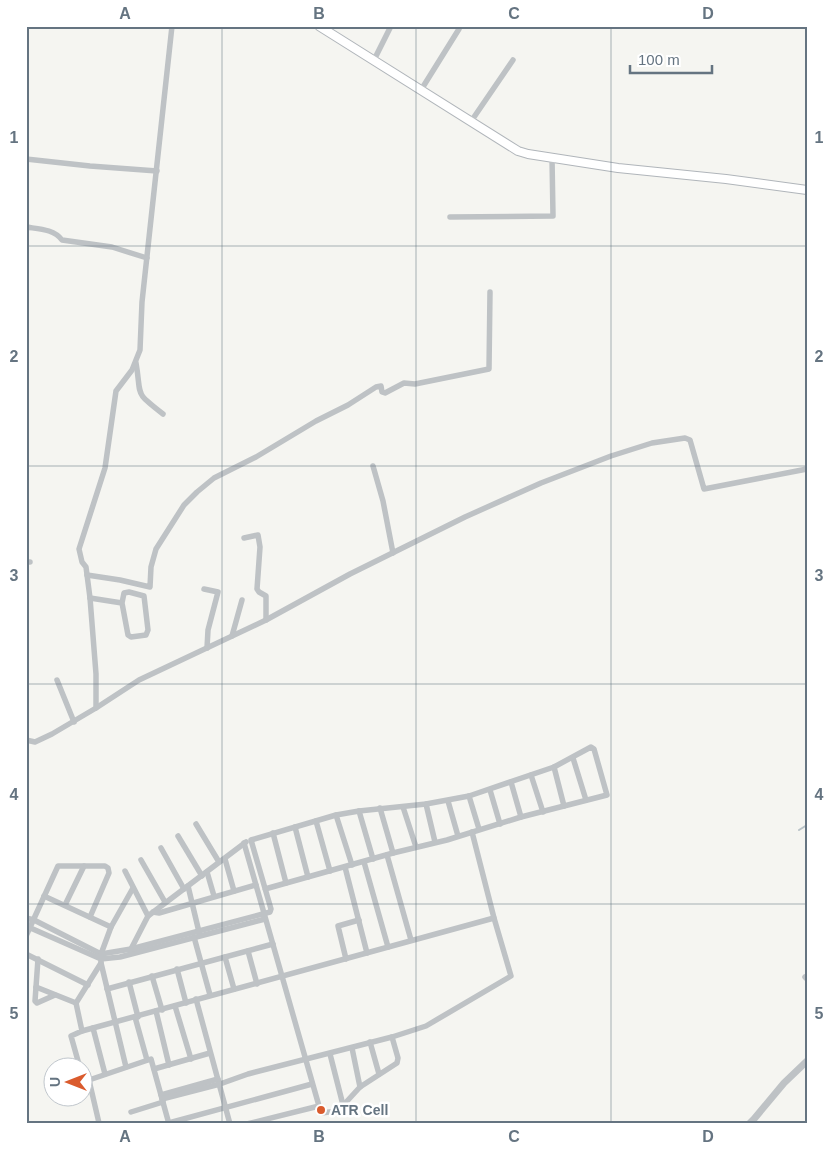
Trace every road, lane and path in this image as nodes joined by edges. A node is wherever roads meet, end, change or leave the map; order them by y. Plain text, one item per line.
1 (172, 26) edge
2 (319, 26) edge
3 (391, 26) edge
4 (459, 28) dead end
5 (374, 60) junction
6 (513, 60) dead end
7 (421, 90) junction
8 (472, 120) junction
9 (552, 158) junction
10 (26, 159) edge
11 (157, 171) junction
12 (807, 190) edge
13 (450, 217) dead end
14 (26, 227) edge
15 (147, 258) junction
16 (490, 292) dead end
17 (136, 363) junction
18 (163, 414) dead end
19 (373, 466) dead end
20 (807, 469) edge
21 (244, 538) dead end
22 (392, 554) junction
23 (87, 575) junction
24 (204, 589) dead end
25 (90, 598) junction
26 (242, 600) dead end
27 (122, 603) junction
28 (266, 620) junction
29 (232, 636) junction
30 (207, 648) junction
31 (57, 680) dead end
32 (96, 708) junction
33 (74, 722) junction
34 (26, 740) edge
35 (573, 758) junction
36 (554, 767) junction
37 (531, 775) junction
38 (511, 782) junction
39 (490, 790) junction
40 (469, 796) junction
41 (586, 800) junction
42 (448, 801) junction
43 (426, 804) junction
44 (564, 806) junction
45 (403, 807) junction
46 (380, 808) junction
47 (359, 811) junction
48 (544, 812) junction
49 (336, 815) junction
50 (521, 817) junction
51 (316, 821) junction
52 (196, 824) dead end
53 (500, 824) junction
54 (295, 827) junction
55 (479, 829) junction
56 (472, 832) junction
57 (273, 833) junction
58 (178, 836) dead end
59 (458, 836) junction
60 (251, 840) junction
61 (436, 842) junction
62 (244, 843) junction
63 (416, 847) junction
64 (161, 848) dead end
65 (390, 854) junction
66 (373, 859) junction
67 (141, 860) dead end
68 (222, 861) junction
69 (364, 862) junction
70 (352, 865) junction
71 (84, 866) junction
72 (345, 867) junction
73 (125, 871) dead end
74 (330, 871) junction
75 (207, 872) junction
76 (202, 876) junction
77 (308, 877) junction
78 (286, 883) junction
79 (256, 885) junction
80 (186, 887) junction
81 (132, 888) junction
82 (265, 889) junction
83 (234, 891) junction
84 (44, 896) junction
85 (214, 896) junction
86 (165, 902) junction
87 (194, 903) junction
88 (65, 905) junction
89 (150, 914) junction
90 (264, 916) junction
91 (90, 917) junction
92 (26, 918) edge
93 (494, 918) junction
94 (34, 920) junction
95 (359, 920) junction
96 (28, 926) edge
97 (111, 927) junction
98 (199, 932) junction
99 (26, 936) edge
100 (194, 937) junction
101 (411, 940) junction
102 (273, 944) junction
103 (388, 947) junction
104 (131, 949) junction
105 (248, 951) junction
106 (367, 953) junction
107 (26, 954) edge
108 (225, 957) junction
109 (38, 959) junction
110 (101, 959) junction
111 (346, 959) junction
112 (201, 962) junction
113 (177, 969) junction
114 (152, 976) junction
115 (283, 977) junction
116 (129, 982) junction
117 (88, 984) junction
118 (257, 984) junction
119 (36, 986) junction
120 (106, 989) junction
121 (234, 989) junction
122 (55, 995) junction
123 (210, 995) junction
124 (196, 999) junction
125 (76, 1003) junction
126 (186, 1003) junction
127 (175, 1006) junction
128 (159, 1011) junction
129 (137, 1017) junction
130 (114, 1023) junction
131 (93, 1028) junction
132 (82, 1031) junction
133 (392, 1037) junction
134 (370, 1042) junction
135 (352, 1048) junction
136 (210, 1053) junction
137 (330, 1054) junction
138 (77, 1058) edge
139 (191, 1058) junction
140 (147, 1060) junction
141 (306, 1060) junction
142 (807, 1061) edge
143 (169, 1065) junction
144 (126, 1067) junction
145 (154, 1069) junction
146 (105, 1074) junction
147 (379, 1074) junction
148 (92, 1079) edge
149 (219, 1081) junction
150 (312, 1084) junction
151 (360, 1087) junction
152 (92, 1093) edge
153 (162, 1099) junction
154 (343, 1105) junction
155 (226, 1106) junction
156 (319, 1106) junction
157 (131, 1112) dead end
158 (268, 1121) edge
159 (167, 1123) edge
160 (99, 1124) edge
161 (230, 1124) edge
162 (247, 1124) edge
163 (749, 1124) edge

1 - 11 street
2 - 5 main road
3 - 5 street
4 - 7 street
5 - 7 main road
6 - 8 street
7 - 8 main road
8 - 9 main road
9 - 12 main road
9 - 13 street
10 - 11 street
11 - 15 street
14 - 15 street
15 - 17 street
16 - 23 street
17 - 18 street
17 - 23 street
19 - 22 street
20 - 22 street
21 - 28 street
22 - 28 street
23 - 25 street
24 - 30 street
25 - 27 street
25 - 32 street
26 - 29 street
27 - 27 street
28 - 29 street
29 - 30 street
30 - 32 street
31 - 33 street
32 - 33 street
33 - 34 street
35 - 36 street
35 - 41 street
35 - 41 street
36 - 37 street
36 - 44 street
37 - 38 street
37 - 48 street
38 - 39 street
38 - 50 street
39 - 40 street
39 - 53 street
40 - 42 street
40 - 55 street
41 - 44 street
42 - 43 street
42 - 59 street
43 - 45 street
43 - 61 street
44 - 48 street
45 - 46 street
45 - 63 street
46 - 47 street
46 - 65 street
47 - 49 street
47 - 66 street
48 - 50 street
49 - 51 street
49 - 70 street
50 - 53 street
51 - 54 street
51 - 74 street
52 - 68 street
53 - 55 street
54 - 57 street
54 - 77 street
55 - 56 street
56 - 59 street
56 - 93 street
57 - 60 street
57 - 78 street
58 - 76 street
59 - 61 street
60 - 62 street
60 - 82 street
61 - 63 street
62 - 68 street
62 - 79 street
63 - 65 street
64 - 80 street
65 - 66 street
65 - 101 street
66 - 69 street
67 - 86 street
68 - 75 street
68 - 83 street
69 - 70 street
69 - 103 street
70 - 72 street
71 - 84 street
71 - 88 street
71 - 91 street
72 - 74 street
72 - 95 street
73 - 81 street
74 - 77 street
75 - 76 street
75 - 85 street
76 - 80 street
77 - 78 street
78 - 82 street
79 - 83 street
79 - 90 street
80 - 86 street
80 - 87 street
81 - 89 street
81 - 97 street
82 - 90 street
83 - 85 street
84 - 88 street
84 - 94 street
85 - 87 street
86 - 89 street
87 - 89 street
87 - 98 street
88 - 91 street
89 - 104 street
90 - 98 street
90 - 100 street
90 - 102 street
91 - 97 street
92 - 94 street
93 - 101 street
93 - 133 street
94 - 96 street
94 - 110 street
95 - 106 street
95 - 111 street
96 - 99 street
96 - 110 street
97 - 110 street
98 - 104 street
100 - 110 street
100 - 112 street
101 - 103 street
102 - 105 street
102 - 115 street
103 - 106 street
104 - 110 street
105 - 108 street
105 - 118 street
106 - 111 street
107 - 109 street
108 - 112 street
108 - 121 street
109 - 117 street
109 - 119 street
110 - 117 street
110 - 120 street
111 - 115 street
112 - 113 street
112 - 123 street
113 - 114 street
113 - 126 street
114 - 116 street
114 - 128 street
115 - 118 street
115 - 141 street
116 - 120 street
116 - 129 street
117 - 125 street
118 - 121 street
119 - 122 street
119 - 122 street
120 - 130 street
121 - 123 street
122 - 125 street
123 - 124 street
124 - 126 street
124 - 136 street
125 - 132 street
126 - 127 street
127 - 128 street
127 - 139 street
128 - 129 street
128 - 143 street
129 - 130 street
129 - 140 street
130 - 131 street
130 - 144 street
131 - 132 street
131 - 146 street
132 - 138 street
133 - 134 street
133 - 147 street
134 - 135 street
134 - 147 street
135 - 137 street
135 - 151 street
136 - 139 street
136 - 149 street
137 - 141 street
137 - 154 street
139 - 143 street
140 - 144 street
140 - 145 street
141 - 149 street
141 - 150 street
142 - 163 street
143 - 145 street
144 - 146 street
145 - 153 street
146 - 148 street
147 - 151 street
149 - 153 street
149 - 155 street
150 - 155 street
150 - 156 street
151 - 154 street
152 - 160 street
153 - 157 street
153 - 159 street
154 - 156 street
155 - 159 street
155 - 161 street
156 - 158 street
158 - 162 street

